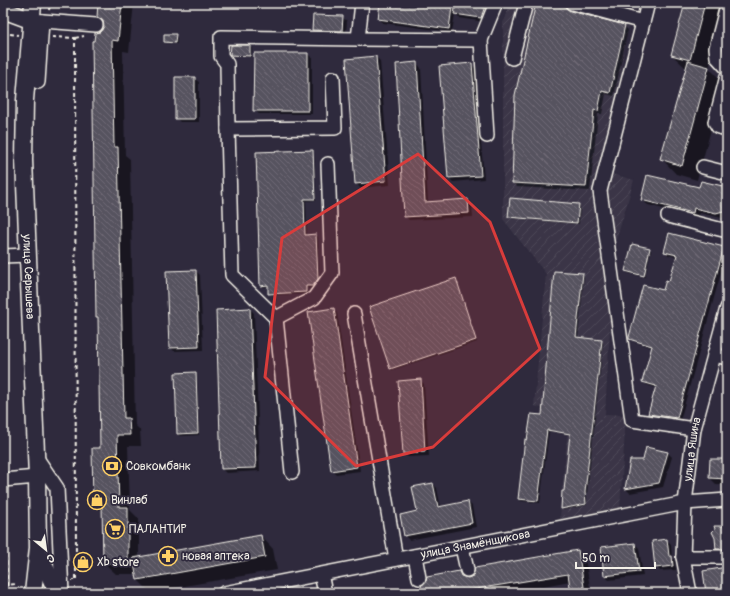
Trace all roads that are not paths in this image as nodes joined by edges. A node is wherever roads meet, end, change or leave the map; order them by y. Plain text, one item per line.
1 (33, 3) edge
2 (362, 3) edge
3 (496, 3) edge
4 (526, 3) edge
5 (572, 3) edge
6 (648, 3) edge
7 (727, 5) edge
8 (4, 16) edge
9 (40, 21) junction
10 (643, 22) junction
11 (96, 25) dead end
12 (358, 39) junction
13 (481, 40) junction
14 (512, 58) dead end
15 (727, 68) edge
16 (727, 76) edge
17 (333, 78) dead end
18 (38, 82) dead end
19 (228, 129) junction
20 (727, 129) edge
21 (487, 136) dead end
22 (328, 164) dead end
23 (702, 167) dead end
24 (727, 173) edge
25 (668, 216) dead end
26 (727, 230) edge
27 (28, 255) junction
28 (3, 256) edge
29 (727, 308) edge
30 (354, 314) dead end
31 (276, 318) junction
32 (714, 355) junction
33 (727, 358) edge
34 (694, 429) junction
35 (36, 457) junction
36 (292, 472) dead end
37 (37, 477) junction
38 (3, 480) edge
39 (727, 500) edge
40 (686, 503) junction
41 (462, 547) junction
42 (38, 550) junction
43 (415, 556) junction
44 (683, 557) junction
45 (727, 557) edge
46 (396, 560) junction
47 (467, 570) dead end
48 (321, 574) junction
49 (419, 578) dead end
50 (33, 593) edge
51 (57, 593) edge
52 (62, 593) edge
53 (224, 593) edge
54 (325, 593) edge
55 (690, 593) edge

1 - 9 main road, улица Серышева
2 - 12 street
3 - 13 street
4 - 14 street
5 - 10 street
6 - 10 street
7 - 15 street
8 - 9 main road
9 - 11 street
9 - 18 street
9 - 27 main road, улица Серышева
10 - 34 street
12 - 13 street
12 - 19 street
13 - 21 street
16 - 20 street
17 - 19 street
19 - 31 street
22 - 31 street
23 - 24 street
25 - 26 street
27 - 28 street
27 - 35 main road, улица Серышева
29 - 32 street, улица Яшина
30 - 46 street
31 - 36 street
32 - 33 street
32 - 34 street, улица Яшина
34 - 40 street, улица Яшина
35 - 37 main road, улица Серышева
35 - 52 street
37 - 38 street
37 - 42 main road, улица Серышева
39 - 40 street, улица Знамёнщикова
40 - 41 street, улица Знамёнщикова
40 - 44 street, улица Яшина
41 - 43 street, улица Знамёнщикова
41 - 47 street
42 - 50 main road, улица Серышева
42 - 51 main road, улица Серышева
43 - 46 street, улица Знамёнщикова
43 - 49 street
44 - 45 street
44 - 55 street, улица Яшина
46 - 48 street, улица Знамёнщикова
48 - 53 street, улица Знамёнщикова
48 - 54 street

